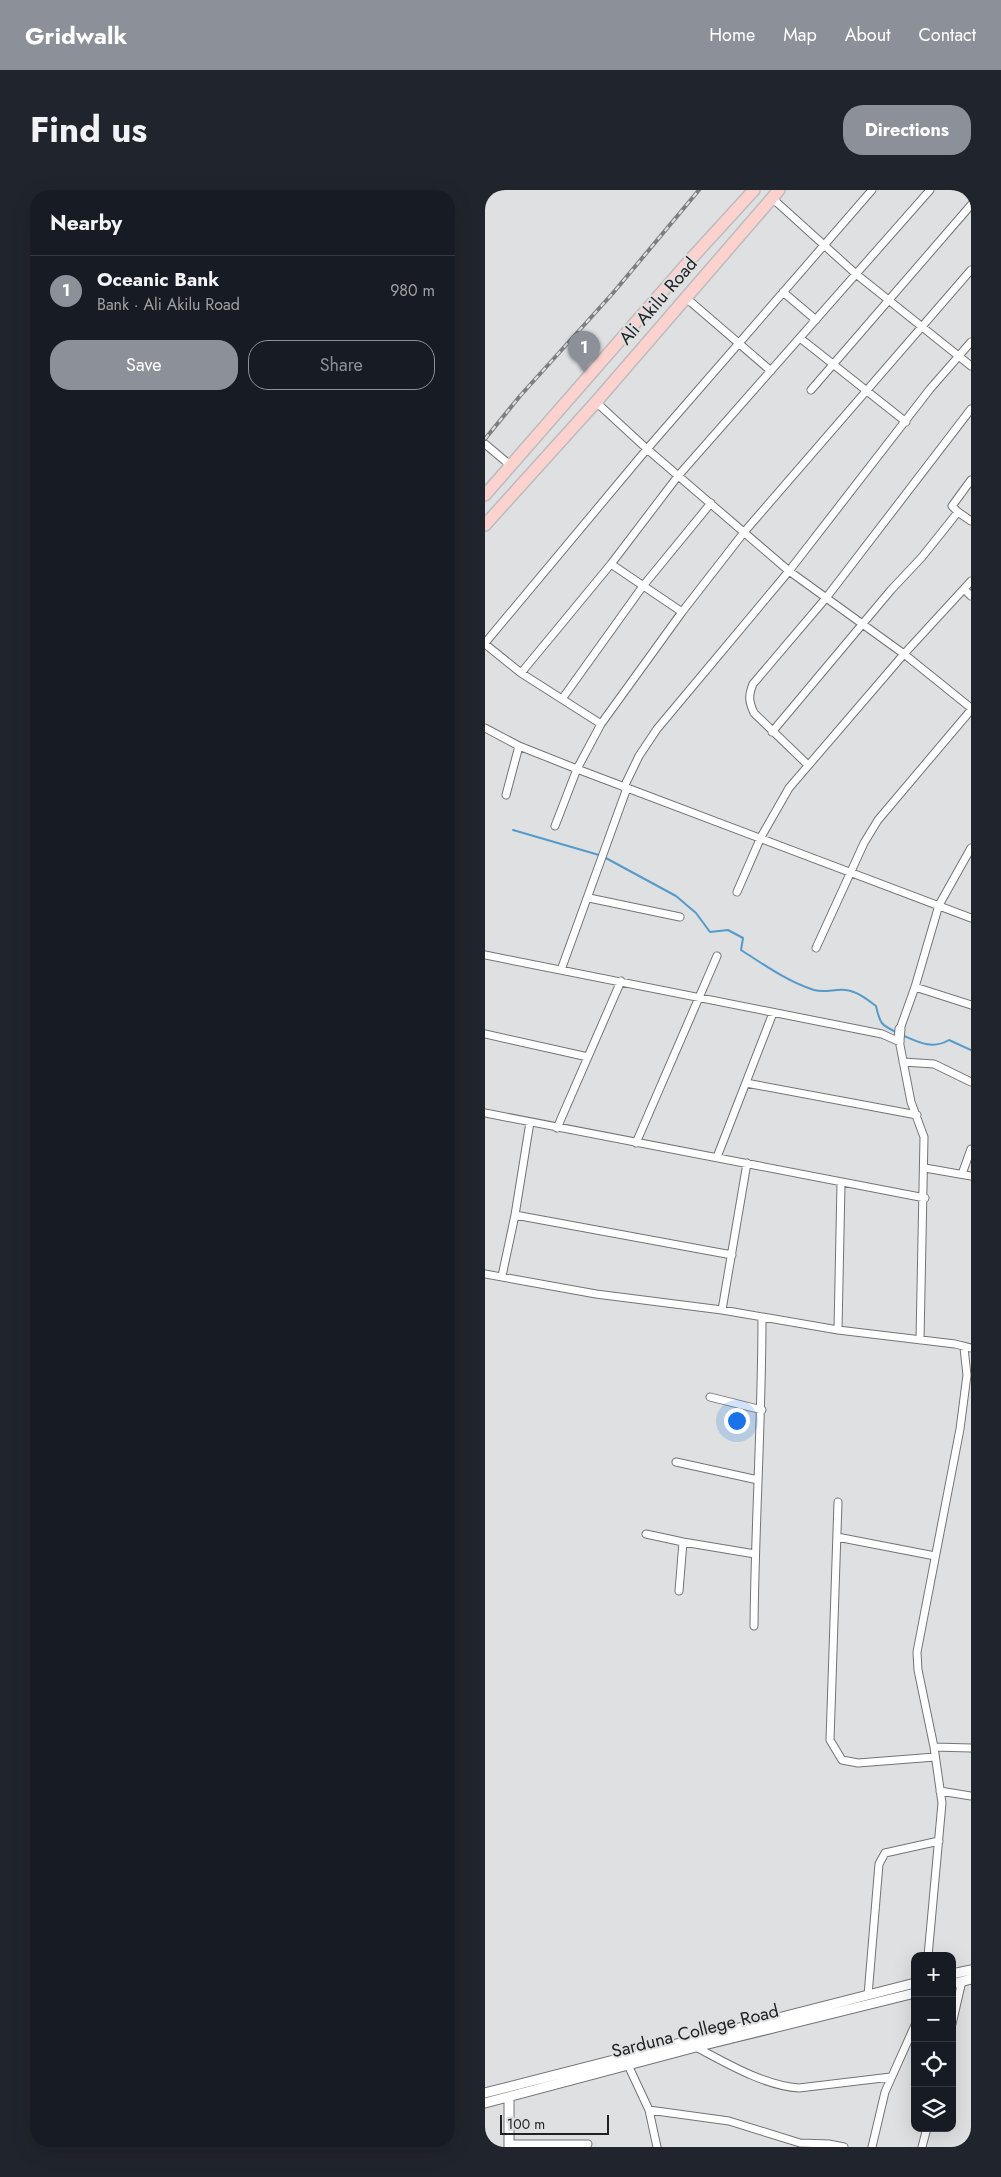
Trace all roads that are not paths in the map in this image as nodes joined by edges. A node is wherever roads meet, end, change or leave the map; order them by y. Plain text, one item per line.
1 (754, 190) edge
2 (872, 190) edge
3 (930, 190) edge
4 (775, 194) edge
5 (971, 205) edge
6 (824, 246) junction
7 (971, 270) edge
8 (856, 274) junction
9 (783, 292) junction
10 (685, 297) junction
11 (889, 300) junction
12 (816, 320) junction
13 (922, 328) junction
14 (800, 338) junction
15 (971, 342) edge
16 (740, 343) junction
17 (959, 356) junction
18 (833, 365) junction
19 (971, 366) edge
20 (771, 371) junction
21 (811, 390) dead end
22 (866, 391) junction
23 (595, 402) junction
24 (971, 409) edge
25 (906, 422) junction
26 (485, 444) edge
27 (647, 449) junction
28 (510, 466) junction
29 (678, 476) junction
30 (971, 480) edge
31 (485, 495) edge
32 (711, 503) junction
33 (958, 512) junction
34 (971, 521) edge
35 (485, 525) edge
36 (745, 531) junction
37 (611, 564) junction
38 (789, 571) junction
39 (971, 582) edge
40 (643, 586) junction
41 (964, 589) junction
42 (971, 596) edge
43 (826, 598) junction
44 (682, 612) junction
45 (862, 624) junction
46 (485, 643) edge
47 (904, 654) junction
48 (521, 673) junction
49 (562, 699) junction
50 (971, 709) edge
51 (601, 724) junction
52 (485, 728) edge
53 (772, 732) junction
54 (519, 746) junction
55 (808, 765) junction
56 (577, 769) junction
57 (625, 787) junction
58 (506, 796) dead end
59 (555, 826) dead end
60 (761, 837) junction
61 (971, 848) edge
62 (851, 873) junction
63 (737, 892) dead end
64 (589, 898) junction
65 (939, 905) junction
66 (679, 917) dead end
67 (971, 918) edge
68 (817, 948) dead end
69 (485, 955) edge
70 (717, 956) dead end
71 (561, 970) junction
72 (621, 981) junction
73 (915, 987) junction
74 (699, 997) junction
75 (971, 1005) edge
76 (773, 1012) junction
77 (900, 1029) joint
78 (485, 1034) edge
79 (900, 1041) junction
80 (588, 1057) junction
81 (903, 1062) junction
82 (971, 1082) edge
83 (746, 1083) junction
84 (485, 1113) edge
85 (917, 1116) junction
86 (529, 1122) junction
87 (557, 1128) junction
88 (636, 1143) junction
89 (971, 1148) edge
90 (717, 1158) junction
91 (747, 1163) junction
92 (925, 1168) junction
93 (962, 1174) junction
94 (971, 1176) edge
95 (841, 1184) junction
96 (925, 1198) junction
97 (515, 1215) junction
98 (732, 1255) junction
99 (485, 1274) edge
100 (501, 1276) junction
101 (722, 1310) junction
102 (762, 1317) junction
103 (838, 1330) junction
104 (921, 1340) junction
105 (968, 1348) edge
106 (710, 1397) dead end
107 (762, 1410) junction
108 (676, 1462) dead end
109 (758, 1480) junction
110 (838, 1502) dead end
111 (646, 1534) dead end
112 (837, 1537) junction
113 (683, 1542) junction
114 (755, 1554) junction
115 (935, 1556) junction
116 (679, 1592) dead end
117 (754, 1626) dead end
118 (934, 1747) junction
119 (971, 1748) edge
120 (935, 1757) junction
121 (940, 1791) junction
122 (971, 1796) edge
123 (939, 1841) junction
124 (928, 1952) edge
125 (971, 1970) edge
126 (956, 1973) edge
127 (967, 1980) edge
128 (911, 1984) edge
129 (868, 1994) junction
130 (911, 1994) edge
131 (956, 2012) edge
132 (911, 2034) edge
133 (696, 2047) junction
134 (628, 2065) junction
135 (891, 2077) junction
136 (485, 2093) edge
137 (509, 2097) junction
138 (485, 2104) edge
139 (649, 2110) junction
140 (926, 2132) edge
141 (587, 2144) dead end
142 (509, 2145) edge
143 (809, 2146) edge
144 (657, 2147) edge
145 (844, 2147) edge
146 (871, 2147) edge
147 (922, 2147) edge

1 - 28 main road, Ali Akilu Road
2 - 6 street
3 - 8 street
4 - 6 street
4 - 10 main road, Ali Akilu Road
5 - 11 street
6 - 8 street
6 - 9 street
7 - 13 street
8 - 11 street
8 - 12 street
9 - 12 street
9 - 16 street
10 - 16 street
10 - 23 main road, Ali Akilu Road
11 - 13 street
11 - 18 street
12 - 14 street
13 - 17 street
13 - 22 street
14 - 18 street
14 - 20 street
15 - 17 street
16 - 20 street
16 - 27 street
17 - 19 street
17 - 25 street
18 - 21 street
18 - 22 street
20 - 29 street
22 - 25 street
22 - 36 street
23 - 27 street
23 - 35 main road, Ali Akilu Road
24 - 43 street
25 - 38 street
26 - 28 street
27 - 29 street
27 - 46 street
28 - 31 main road, Ali Akilu Road
29 - 32 street
29 - 37 street
30 - 33 street
32 - 36 street
32 - 40 street
33 - 34 street
33 - 45 street
36 - 38 street
36 - 44 street
37 - 40 street
37 - 48 street
38 - 43 street
38 - 57 street
39 - 41 street
40 - 44 street
40 - 49 street
41 - 42 street
41 - 47 street
43 - 45 street
43 - 53 street
44 - 51 street
45 - 47 street
45 - 53 street
46 - 48 street
47 - 50 street
47 - 55 street
48 - 49 street
49 - 51 street
50 - 62 street
51 - 56 street
52 - 54 street
53 - 55 street
54 - 56 street
54 - 58 street
55 - 60 street
56 - 57 street
56 - 59 street
57 - 60 street
57 - 64 street
60 - 62 street
60 - 63 street
61 - 65 street
62 - 65 street
62 - 68 street
64 - 66 street
64 - 71 street
65 - 67 street
65 - 73 street
69 - 71 street
70 - 74 street
71 - 72 street
72 - 74 street
72 - 80 street
73 - 75 street
73 - 77 street
74 - 76 street
74 - 88 street
76 - 79 street
76 - 83 street
77 - 79 street
78 - 80 street
79 - 81 street
80 - 87 street
81 - 82 street
81 - 85 street
83 - 85 street
83 - 90 street
84 - 86 street
85 - 92 street
86 - 87 street
86 - 97 street
87 - 88 street
88 - 90 street
89 - 93 street
90 - 91 street
91 - 95 street
91 - 98 street
92 - 93 street
92 - 96 street
93 - 94 street
95 - 96 street
95 - 103 street
96 - 104 street
97 - 98 street
97 - 100 street
98 - 101 street
99 - 100 street
100 - 101 street
101 - 102 street
102 - 103 street
102 - 107 street
103 - 104 street
104 - 105 street
105 - 115 street
106 - 107 street
107 - 109 street
108 - 109 street
109 - 114 street
110 - 112 street
111 - 113 street
112 - 115 street
112 - 120 street
113 - 114 street
113 - 116 street
114 - 117 street
115 - 118 street
118 - 119 street
118 - 120 street
120 - 121 street
121 - 122 street
121 - 123 street
123 - 124 street
123 - 129 street
125 - 126 street
127 - 131 street
128 - 129 street, Sarduna College Road
129 - 136 street, Sarduna College Road
130 - 133 street, Sarduna College Road
132 - 135 street
133 - 134 street, Sarduna College Road
133 - 135 street
134 - 137 street, Sarduna College Road
134 - 139 street
135 - 146 street
137 - 138 street, Sarduna College Road
137 - 142 street
139 - 143 street
139 - 144 street
140 - 147 street
141 - 142 street
143 - 145 street

